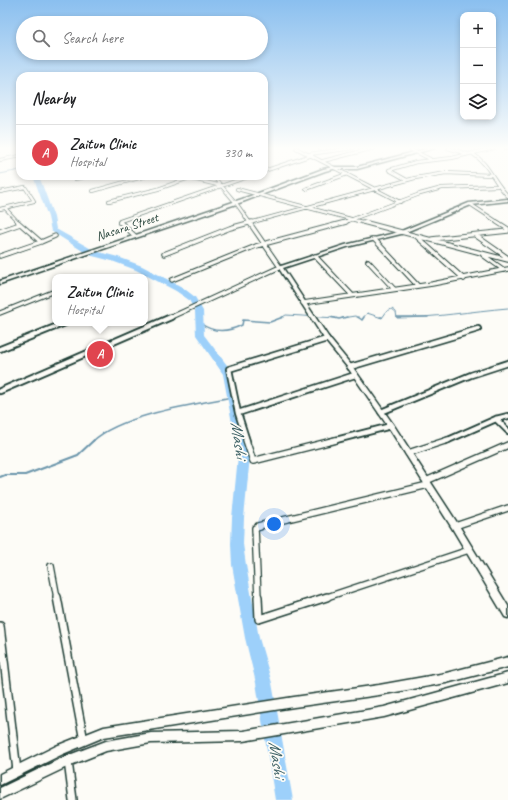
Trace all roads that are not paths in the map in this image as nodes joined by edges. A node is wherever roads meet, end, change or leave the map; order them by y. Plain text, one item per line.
1 (111, 185) edge
2 (167, 185) edge
3 (285, 185) edge
4 (316, 185) edge
5 (367, 185) edge
6 (387, 185) edge
7 (222, 186) joint
8 (497, 186) joint
9 (237, 189) dead end
10 (306, 189) dead end
11 (374, 189) junction
12 (93, 190) dead end
13 (0, 192) edge
14 (260, 195) junction
15 (508, 196) edge
16 (508, 200) edge
17 (109, 201) dead end
18 (236, 202) junction
19 (400, 202) junction
20 (470, 204) junction
21 (5, 208) junction
22 (308, 208) junction
23 (0, 209) edge
24 (353, 220) junction
25 (250, 223) junction
26 (20, 224) junction
27 (508, 230) edge
28 (0, 231) edge
29 (400, 233) junction
30 (475, 235) junction
31 (55, 236) dead end
32 (135, 236) junction
33 (416, 237) junction
34 (374, 240) junction
35 (428, 240) junction
36 (40, 242) junction
37 (265, 243) junction
38 (480, 253) junction
39 (164, 254) dead end
40 (0, 256) edge
41 (315, 256) junction
42 (508, 259) edge
43 (368, 261) dead end
44 (280, 267) junction
45 (506, 270) edge
46 (464, 279) junction
47 (172, 280) dead end
48 (0, 283) edge
49 (418, 286) junction
50 (394, 289) junction
51 (52, 292) edge
52 (351, 294) junction
53 (303, 303) junction
54 (0, 313) edge
55 (58, 326) edge
56 (478, 329) dead end
57 (327, 339) junction
58 (0, 349) edge
59 (508, 364) edge
60 (350, 368) junction
61 (355, 375) junction
62 (0, 391) edge
63 (381, 412) junction
64 (238, 413) junction
65 (508, 416) edge
66 (496, 419) junction
67 (391, 426) junction
68 (508, 432) edge
69 (508, 445) edge
70 (408, 453) junction
71 (427, 483) junction
72 (508, 508) edge
73 (456, 526) junction
74 (469, 550) junction
75 (51, 566) dead end
76 (508, 613) edge
77 (0, 626) edge
78 (508, 662) edge
79 (508, 678) edge
80 (84, 741) junction
81 (68, 761) junction
82 (17, 771) junction
83 (0, 780) edge
84 (0, 794) edge
85 (72, 800) edge

1 - 12 street
2 - 17 street
3 - 14 street, Nasara Street
4 - 10 street
5 - 11 street
6 - 11 street
7 - 18 street
7 - 32 street
8 - 15 street
8 - 19 street
9 - 14 street
11 - 19 street
11 - 22 street
13 - 21 street
14 - 18 street, Nasara Street
14 - 22 street
16 - 20 street
18 - 25 street
18 - 32 street, Nasara Street
19 - 24 street
20 - 27 street
20 - 29 street
21 - 23 street
21 - 26 street
22 - 24 street
22 - 25 street
24 - 29 street
24 - 37 street
25 - 37 street
25 - 39 street
26 - 28 street
26 - 36 street
27 - 30 street
29 - 33 street
29 - 34 street
30 - 35 street
30 - 42 street
31 - 36 street
32 - 48 street, Nasara Street
33 - 35 street
33 - 46 street
34 - 41 street
34 - 49 street
35 - 38 street
36 - 40 street
37 - 44 street
37 - 47 street
38 - 42 street
38 - 45 street
41 - 44 street
41 - 52 street
43 - 50 street
44 - 53 street
44 - 62 street
45 - 46 street
46 - 49 street
49 - 50 street
50 - 52 street
51 - 54 street
52 - 53 street
53 - 57 street
55 - 58 street
56 - 60 street
57 - 60 street
57 - 64 street
59 - 63 street
60 - 61 street
61 - 63 street
61 - 64 street
63 - 67 street
64 - 67 street
65 - 66 street
66 - 68 street
66 - 70 street
67 - 70 street
69 - 71 street
70 - 71 street
71 - 73 street
71 - 74 street
72 - 73 street
73 - 74 street
74 - 76 street
75 - 80 street
77 - 82 street
78 - 80 street
79 - 81 street
80 - 82 street
81 - 84 street
81 - 85 street
82 - 83 street

